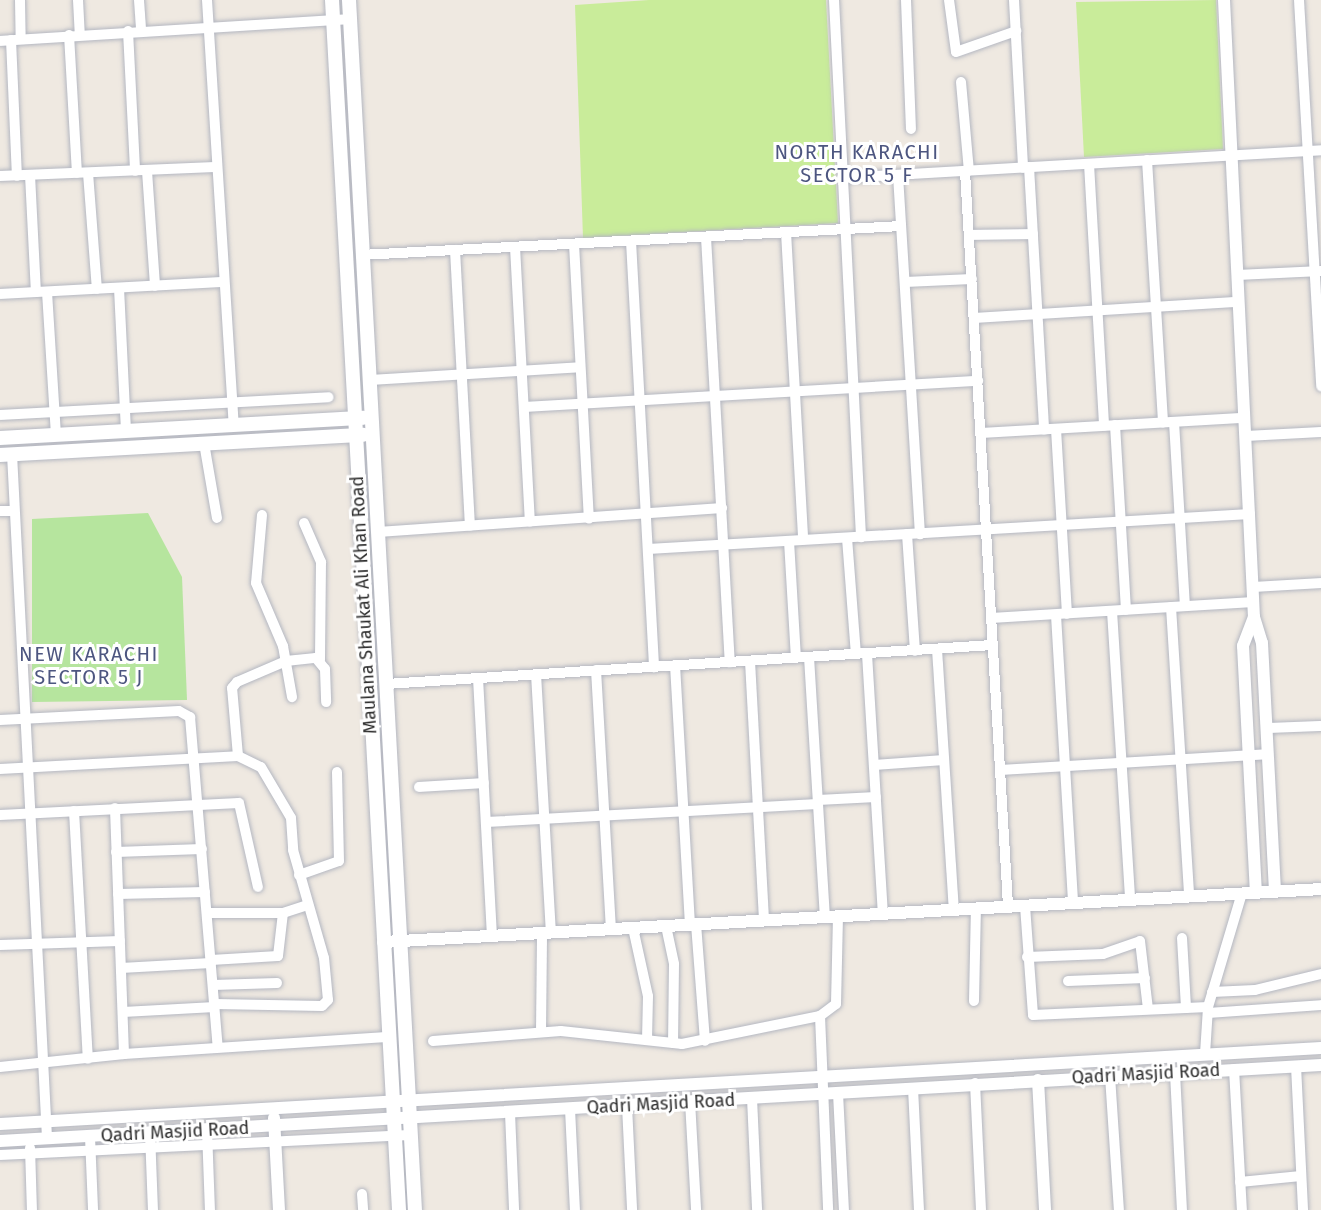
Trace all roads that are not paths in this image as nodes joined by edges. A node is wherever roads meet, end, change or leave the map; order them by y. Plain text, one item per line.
1 (20, 0) edge
2 (78, 0) edge
3 (139, 0) edge
4 (207, 0) edge
5 (332, 0) edge
6 (349, 0) edge
7 (834, 0) edge
8 (906, 0) edge
9 (949, 0) edge
10 (1014, 0) edge
11 (1224, 0) edge
12 (1299, 0) edge
13 (350, 19) junction
14 (333, 20) junction
15 (208, 26) junction
16 (141, 30) junction
17 (128, 31) junction
18 (1016, 31) junction
19 (75, 35) junction
20 (11, 40) edge
21 (962, 82) dead end
22 (911, 129) dead end
23 (1321, 150) edge
24 (1308, 151) junction
25 (1231, 155) junction
26 (1147, 160) junction
27 (1089, 164) junction
28 (215, 167) junction
29 (1026, 168) junction
30 (135, 171) junction
31 (147, 171) junction
32 (967, 171) junction
33 (82, 173) junction
34 (30, 175) junction
35 (898, 175) junction
36 (0, 176) edge
37 (17, 176) junction
38 (842, 178) junction
39 (901, 226) junction
40 (845, 229) junction
41 (786, 232) junction
42 (1032, 234) junction
43 (969, 235) junction
44 (706, 237) junction
45 (631, 241) junction
46 (574, 244) junction
47 (515, 247) junction
48 (455, 250) junction
49 (361, 255) junction
50 (1318, 271) edge
51 (1237, 275) junction
52 (972, 279) junction
53 (221, 282) junction
54 (904, 282) junction
55 (155, 286) junction
56 (119, 288) junction
57 (97, 289) junction
58 (41, 292) junction
59 (0, 294) edge
60 (1239, 302) junction
61 (1156, 307) junction
62 (1097, 311) junction
63 (1037, 314) junction
64 (974, 318) junction
65 (580, 367) junction
66 (523, 371) junction
67 (462, 375) junction
68 (370, 380) junction
69 (978, 381) junction
70 (911, 384) junction
71 (1321, 386) edge
72 (853, 388) junction
73 (794, 391) junction
74 (715, 396) junction
75 (329, 397) dead end
76 (640, 400) junction
77 (232, 403) junction
78 (582, 404) junction
79 (524, 407) junction
80 (125, 408) junction
81 (55, 412) junction
82 (0, 415) edge
83 (373, 418) junction
84 (1245, 418) junction
85 (355, 419) junction
86 (1168, 422) junction
87 (234, 425) junction
88 (1110, 426) junction
89 (1044, 429) junction
90 (1056, 429) junction
91 (126, 431) junction
92 (1321, 432) edge
93 (981, 433) junction
94 (374, 434) junction
95 (56, 435) junction
96 (355, 435) junction
97 (1246, 436) junction
98 (0, 438) edge
99 (204, 443) junction
100 (6, 454) edge
101 (722, 508) junction
102 (0, 511) edge
103 (13, 511) junction
104 (1250, 514) junction
105 (262, 515) dead end
106 (646, 515) junction
107 (217, 518) dead end
108 (589, 519) junction
109 (1179, 519) junction
110 (530, 522) junction
111 (1120, 522) junction
112 (304, 523) dead end
113 (1062, 525) junction
114 (470, 526) junction
115 (986, 530) junction
116 (378, 532) junction
117 (907, 534) junction
118 (920, 534) junction
119 (861, 537) junction
120 (847, 538) junction
121 (802, 540) junction
122 (789, 541) junction
123 (724, 545) junction
124 (648, 549) junction
125 (1321, 583) edge
126 (1254, 587) junction
127 (1253, 602) junction
128 (1185, 606) junction
129 (1171, 607) junction
130 (1125, 610) junction
131 (1112, 611) junction
132 (1061, 614) junction
133 (1254, 617) junction
134 (992, 618) junction
135 (993, 645) junction
136 (937, 649) junction
137 (915, 651) junction
138 (861, 654) junction
139 (809, 657) junction
140 (796, 658) junction
141 (320, 660) junction
142 (286, 661) junction
143 (750, 661) junction
144 (730, 662) junction
145 (675, 665) junction
146 (654, 667) junction
147 (596, 670) junction
148 (536, 674) junction
149 (477, 678) junction
150 (386, 684) junction
151 (292, 697) dead end
152 (326, 702) dead end
153 (26, 718) junction
154 (0, 720) edge
155 (1321, 726) edge
156 (1266, 728) junction
157 (1267, 754) junction
158 (1249, 755) junction
159 (238, 756) junction
160 (194, 757) junction
161 (944, 760) junction
162 (1180, 760) junction
163 (1121, 763) junction
164 (874, 765) junction
165 (28, 767) junction
166 (1065, 767) junction
167 (0, 769) edge
168 (1000, 770) junction
169 (337, 772) dead end
170 (483, 783) junction
171 (419, 787) dead end
172 (876, 796) junction
173 (818, 802) junction
174 (198, 804) junction
175 (758, 807) junction
176 (115, 808) junction
177 (74, 811) junction
178 (684, 811) junction
179 (30, 813) junction
180 (0, 815) edge
181 (604, 816) junction
182 (544, 819) junction
183 (486, 822) junction
184 (202, 849) junction
185 (116, 852) junction
186 (299, 875) junction
187 (258, 887) dead end
188 (1321, 889) edge
189 (1275, 891) junction
190 (205, 892) junction
191 (1256, 892) junction
192 (1242, 893) junction
193 (118, 894) junction
194 (1189, 896) junction
195 (1130, 900) junction
196 (1073, 903) junction
197 (307, 905) junction
198 (1008, 906) junction
199 (1025, 906) junction
200 (976, 908) junction
201 (954, 910) junction
202 (207, 913) junction
203 (283, 913) junction
204 (883, 914) junction
205 (832, 917) junction
206 (764, 921) junction
207 (693, 925) junction
208 (666, 926) junction
209 (633, 928) junction
210 (610, 930) junction
211 (546, 933) junction
212 (492, 936) junction
213 (1182, 938) dead end
214 (120, 941) junction
215 (80, 942) junction
216 (383, 942) junction
217 (400, 942) junction
218 (37, 943) junction
219 (0, 945) edge
220 (1027, 957) junction
221 (211, 961) junction
222 (121, 968) junction
223 (1321, 974) edge
224 (1145, 978) junction
225 (1068, 981) dead end
226 (276, 983) dead end
227 (213, 985) junction
228 (1212, 992) junction
229 (974, 1001) dead end
230 (1321, 1005) edge
231 (215, 1006) junction
232 (1186, 1008) junction
233 (1148, 1010) junction
234 (1208, 1010) junction
235 (123, 1012) junction
236 (820, 1016) junction
237 (541, 1032) junction
238 (390, 1036) junction
239 (647, 1039) junction
240 (434, 1041) dead end
241 (705, 1041) junction
242 (674, 1043) junction
243 (218, 1047) junction
244 (1321, 1048) edge
245 (124, 1054) junction
246 (1205, 1054) junction
247 (88, 1059) junction
248 (43, 1062) junction
249 (1321, 1065) edge
250 (1296, 1066) junction
251 (0, 1067) edge
252 (1234, 1069) junction
253 (1175, 1073) junction
254 (822, 1076) junction
255 (1110, 1076) junction
256 (1038, 1080) junction
257 (975, 1083) junction
258 (913, 1088) junction
259 (838, 1093) junction
260 (823, 1094) junction
261 (752, 1098) junction
262 (409, 1101) junction
263 (690, 1101) junction
264 (394, 1103) junction
265 (627, 1106) junction
266 (273, 1109) junction
267 (570, 1109) junction
268 (510, 1113) junction
269 (410, 1119) junction
270 (394, 1120) junction
271 (46, 1122) junction
272 (0, 1124) edge
273 (274, 1126) junction
274 (207, 1130) junction
275 (150, 1133) junction
276 (410, 1135) junction
277 (394, 1136) junction
278 (90, 1137) junction
279 (47, 1138) junction
280 (30, 1139) junction
281 (0, 1141) edge
282 (275, 1141) junction
283 (207, 1145) junction
284 (151, 1148) junction
285 (91, 1150) junction
286 (30, 1153) junction
287 (0, 1155) edge
288 (1301, 1176) junction
289 (1240, 1182) junction
290 (362, 1194) dead end
291 (32, 1210) edge
292 (93, 1210) edge
293 (153, 1210) edge
294 (210, 1210) edge
295 (279, 1210) edge
296 (363, 1210) edge
297 (399, 1210) edge
298 (415, 1210) edge
299 (514, 1210) edge
300 (575, 1210) edge
301 (632, 1210) edge
302 (696, 1210) edge
303 (757, 1210) edge
304 (828, 1210) edge
305 (844, 1210) edge
306 (919, 1210) edge
307 (981, 1210) edge
308 (1045, 1210) edge
309 (1119, 1210) edge
310 (1182, 1210) edge
311 (1242, 1210) edge
312 (1303, 1210) edge

1 - 20 street
2 - 19 street
3 - 16 street
4 - 15 street
5 - 14 main road, Maulana Shaukat Ali Khan Road
6 - 13 main road, Maulana Shaukat Ali Khan Road
7 - 38 street
8 - 22 street
9 - 18 street
10 - 18 street
11 - 25 street
12 - 24 street
13 - 14 street
13 - 49 main road, Maulana Shaukat Ali Khan Road
14 - 15 street
14 - 85 main road, Maulana Shaukat Ali Khan Road
15 - 16 street
15 - 28 street
16 - 17 street
17 - 19 street
17 - 30 street
18 - 29 street
19 - 20 street
19 - 33 street
20 - 37 street
21 - 32 street
23 - 24 street
24 - 25 street
24 - 50 street
25 - 26 street
25 - 51 street
26 - 27 street
26 - 61 street
27 - 29 street
27 - 62 street
28 - 31 street
28 - 53 street
29 - 32 street
29 - 42 street
30 - 31 street
30 - 33 street
31 - 55 street
32 - 35 street
32 - 43 street
33 - 34 street
33 - 57 street
34 - 37 street
34 - 58 street
35 - 38 street
35 - 39 street
36 - 37 street
38 - 40 street
39 - 40 street
39 - 54 street
40 - 41 street
40 - 72 street
41 - 44 street
41 - 73 street
42 - 43 street
42 - 63 street
43 - 52 street
44 - 45 street
44 - 74 street
45 - 46 street
45 - 76 street
46 - 47 street
46 - 65 street
47 - 48 street
47 - 66 street
48 - 49 street
48 - 67 street
49 - 68 main road, Maulana Shaukat Ali Khan Road
50 - 51 street
50 - 71 street
51 - 60 street
52 - 54 street
52 - 64 street
53 - 55 street
53 - 77 street
54 - 70 street
55 - 56 street
56 - 57 street
56 - 80 street
57 - 58 street
58 - 59 street
58 - 81 street
60 - 61 street
60 - 84 street
61 - 62 street
61 - 86 street
62 - 63 street
62 - 88 street
63 - 64 street
63 - 89 street
64 - 69 street
65 - 66 street
65 - 78 street
66 - 67 street
66 - 79 street
67 - 68 street
67 - 114 street
68 - 83 main road, Maulana Shaukat Ali Khan Road
69 - 70 street
69 - 93 street
70 - 72 street
70 - 118 street
72 - 73 street
72 - 119 street
73 - 74 street
73 - 121 street
74 - 76 street
74 - 101 street
75 - 77 street
76 - 78 street
76 - 106 street
77 - 80 street
77 - 87 street
78 - 79 street
78 - 108 street
79 - 110 street
80 - 81 street
80 - 91 street
81 - 82 street
81 - 95 street
83 - 85 main road
83 - 94 main road, Maulana Shaukat Ali Khan Road
84 - 86 street
84 - 97 street
85 - 87 main road
85 - 96 main road, Maulana Shaukat Ali Khan Road
86 - 88 street
86 - 109 street
87 - 91 main road
88 - 90 street
88 - 111 street
89 - 90 street
89 - 93 street
90 - 113 street
91 - 95 main road
92 - 97 street
93 - 115 street
94 - 96 main road
94 - 116 main road, Maulana Shaukat Ali Khan Road
95 - 98 main road
96 - 99 main road
96 - 216 main road, Maulana Shaukat Ali Khan Road
97 - 104 street
99 - 100 main road
99 - 107 street
100 - 103 street
101 - 106 street
101 - 123 street
102 - 103 street
103 - 153 street
104 - 109 street
104 - 126 street
105 - 142 street
106 - 108 street
106 - 124 street
108 - 110 street
109 - 111 street
109 - 128 street
110 - 114 street
111 - 113 street
111 - 130 street
112 - 141 street
113 - 115 street
113 - 132 street
114 - 116 street
115 - 118 street
115 - 134 street
116 - 150 main road, Maulana Shaukat Ali Khan Road
117 - 118 street
117 - 119 street
117 - 137 street
119 - 120 street
120 - 121 street
120 - 138 street
121 - 122 street
122 - 123 street
122 - 140 street
123 - 124 street
123 - 144 street
124 - 146 street
125 - 126 street
126 - 127 street
127 - 128 street
127 - 133 street
128 - 129 street
129 - 130 street
129 - 162 street
130 - 131 street
131 - 132 street
131 - 163 street
132 - 134 street
132 - 166 street
133 - 156 street
133 - 158 street
134 - 135 street
135 - 136 street
135 - 168 street
136 - 137 street
136 - 161 street
137 - 138 street
138 - 139 street
138 - 164 street
139 - 140 street
139 - 173 street
140 - 143 street
141 - 142 street
141 - 152 street
142 - 151 street
142 - 159 street
143 - 144 street
143 - 175 street
144 - 145 street
145 - 146 street
145 - 178 street
146 - 147 street
147 - 148 street
147 - 181 street
148 - 149 street
148 - 182 street
149 - 150 street
149 - 170 street
150 - 217 main road, Maulana Shaukat Ali Khan Road
153 - 154 street
153 - 160 street
153 - 165 street
155 - 156 street
156 - 157 street
157 - 158 street
157 - 189 street
158 - 162 street
158 - 191 street
159 - 160 street
159 - 186 street
160 - 165 street
160 - 174 street
161 - 164 street
161 - 201 street
162 - 163 street
162 - 194 street
163 - 166 street
163 - 195 street
164 - 172 street
165 - 167 street
165 - 179 street
166 - 168 street
166 - 196 street
168 - 198 street
169 - 186 street
170 - 171 street
170 - 183 street
172 - 173 street
172 - 204 street
173 - 175 street
173 - 205 street
174 - 176 street
174 - 184 street
174 - 187 street
175 - 178 street
175 - 206 street
176 - 177 street
176 - 185 street
177 - 179 street
177 - 215 street
178 - 181 street
178 - 207 street
179 - 180 street
179 - 218 street
181 - 182 street
181 - 210 street
182 - 183 street
182 - 211 street
183 - 212 street
184 - 185 street
184 - 190 street
185 - 193 street
186 - 197 street
188 - 189 street
189 - 191 street
190 - 193 street
190 - 202 street
191 - 192 street
192 - 194 street
192 - 228 street
193 - 214 street
194 - 195 street
195 - 196 street
196 - 199 street
197 - 203 street
197 - 231 street
198 - 199 street
198 - 200 street
199 - 220 street
200 - 201 street
200 - 229 street
201 - 204 street
202 - 203 street
202 - 221 street
203 - 221 street
204 - 205 street
205 - 206 street
205 - 236 street
206 - 207 street
207 - 208 street
207 - 241 street
208 - 209 street
208 - 242 street
209 - 210 street
209 - 239 street
210 - 211 street
211 - 212 street
211 - 237 street
212 - 217 street
213 - 232 street
214 - 215 street
214 - 222 street
215 - 218 street
215 - 247 street
216 - 217 street
216 - 238 main road, Maulana Shaukat Ali Khan Road
217 - 262 main road, Maulana Shaukat Ali Khan Road
218 - 219 street
218 - 248 street
220 - 224 street
220 - 233 street
221 - 222 street
221 - 227 street
222 - 235 street
223 - 228 street
224 - 225 street
224 - 233 street
226 - 227 street
227 - 231 street
228 - 234 street
230 - 234 street
231 - 235 street
231 - 243 street
232 - 233 street
232 - 234 street
234 - 246 street
235 - 245 street
236 - 241 street
236 - 254 street
237 - 239 street
237 - 240 street
238 - 243 street
238 - 264 main road, Maulana Shaukat Ali Khan Road
239 - 242 street
241 - 242 street
243 - 245 street
244 - 246 street, Qadri Masjid Road
245 - 247 street
246 - 254 street, Qadri Masjid Road
247 - 248 street
248 - 251 street
248 - 271 street
249 - 250 street, Qadri Masjid Road
250 - 252 street, Qadri Masjid Road
250 - 288 street
252 - 253 street, Qadri Masjid Road
252 - 289 street
253 - 255 street, Qadri Masjid Road
253 - 310 street
254 - 260 street
254 - 262 street, Qadri Masjid Road
255 - 256 street, Qadri Masjid Road
255 - 309 street
256 - 257 street, Qadri Masjid Road
256 - 308 street
257 - 258 street, Qadri Masjid Road
257 - 307 street
258 - 259 street, Qadri Masjid Road
258 - 306 street
259 - 260 street, Qadri Masjid Road
259 - 305 street
260 - 261 street, Qadri Masjid Road
260 - 304 street
261 - 263 street, Qadri Masjid Road
261 - 303 street
262 - 264 street, Qadri Masjid Road
262 - 269 main road, Maulana Shaukat Ali Khan Road
263 - 265 street, Qadri Masjid Road
263 - 302 street
264 - 266 street, Qadri Masjid Road
264 - 270 main road, Maulana Shaukat Ali Khan Road
265 - 267 street, Qadri Masjid Road
265 - 301 street
266 - 271 street, Qadri Masjid Road
266 - 273 street
267 - 268 street, Qadri Masjid Road
267 - 300 street
268 - 269 street, Qadri Masjid Road
268 - 299 street
269 - 270 street, Qadri Masjid Road
269 - 276 main road, Maulana Shaukat Ali Khan Road
270 - 273 street, Qadri Masjid Road
270 - 277 main road, Maulana Shaukat Ali Khan Road
271 - 272 street, Qadri Masjid Road
271 - 279 street
273 - 274 street, Qadri Masjid Road
273 - 282 street
274 - 275 street, Qadri Masjid Road
274 - 283 street
275 - 278 street, Qadri Masjid Road
275 - 284 street
276 - 277 street
276 - 298 main road, Maulana Shaukat Ali Khan Road
277 - 282 street
277 - 297 main road, Maulana Shaukat Ali Khan Road
278 - 279 street, Qadri Masjid Road
278 - 285 street
279 - 280 street, Qadri Masjid Road
280 - 281 street, Qadri Masjid Road
280 - 286 street
282 - 283 street
282 - 295 street
283 - 284 street
283 - 294 street
284 - 285 street
284 - 293 street
285 - 286 street
285 - 292 street
286 - 287 street
286 - 291 street
288 - 289 street
288 - 312 street
289 - 311 street
290 - 296 street

